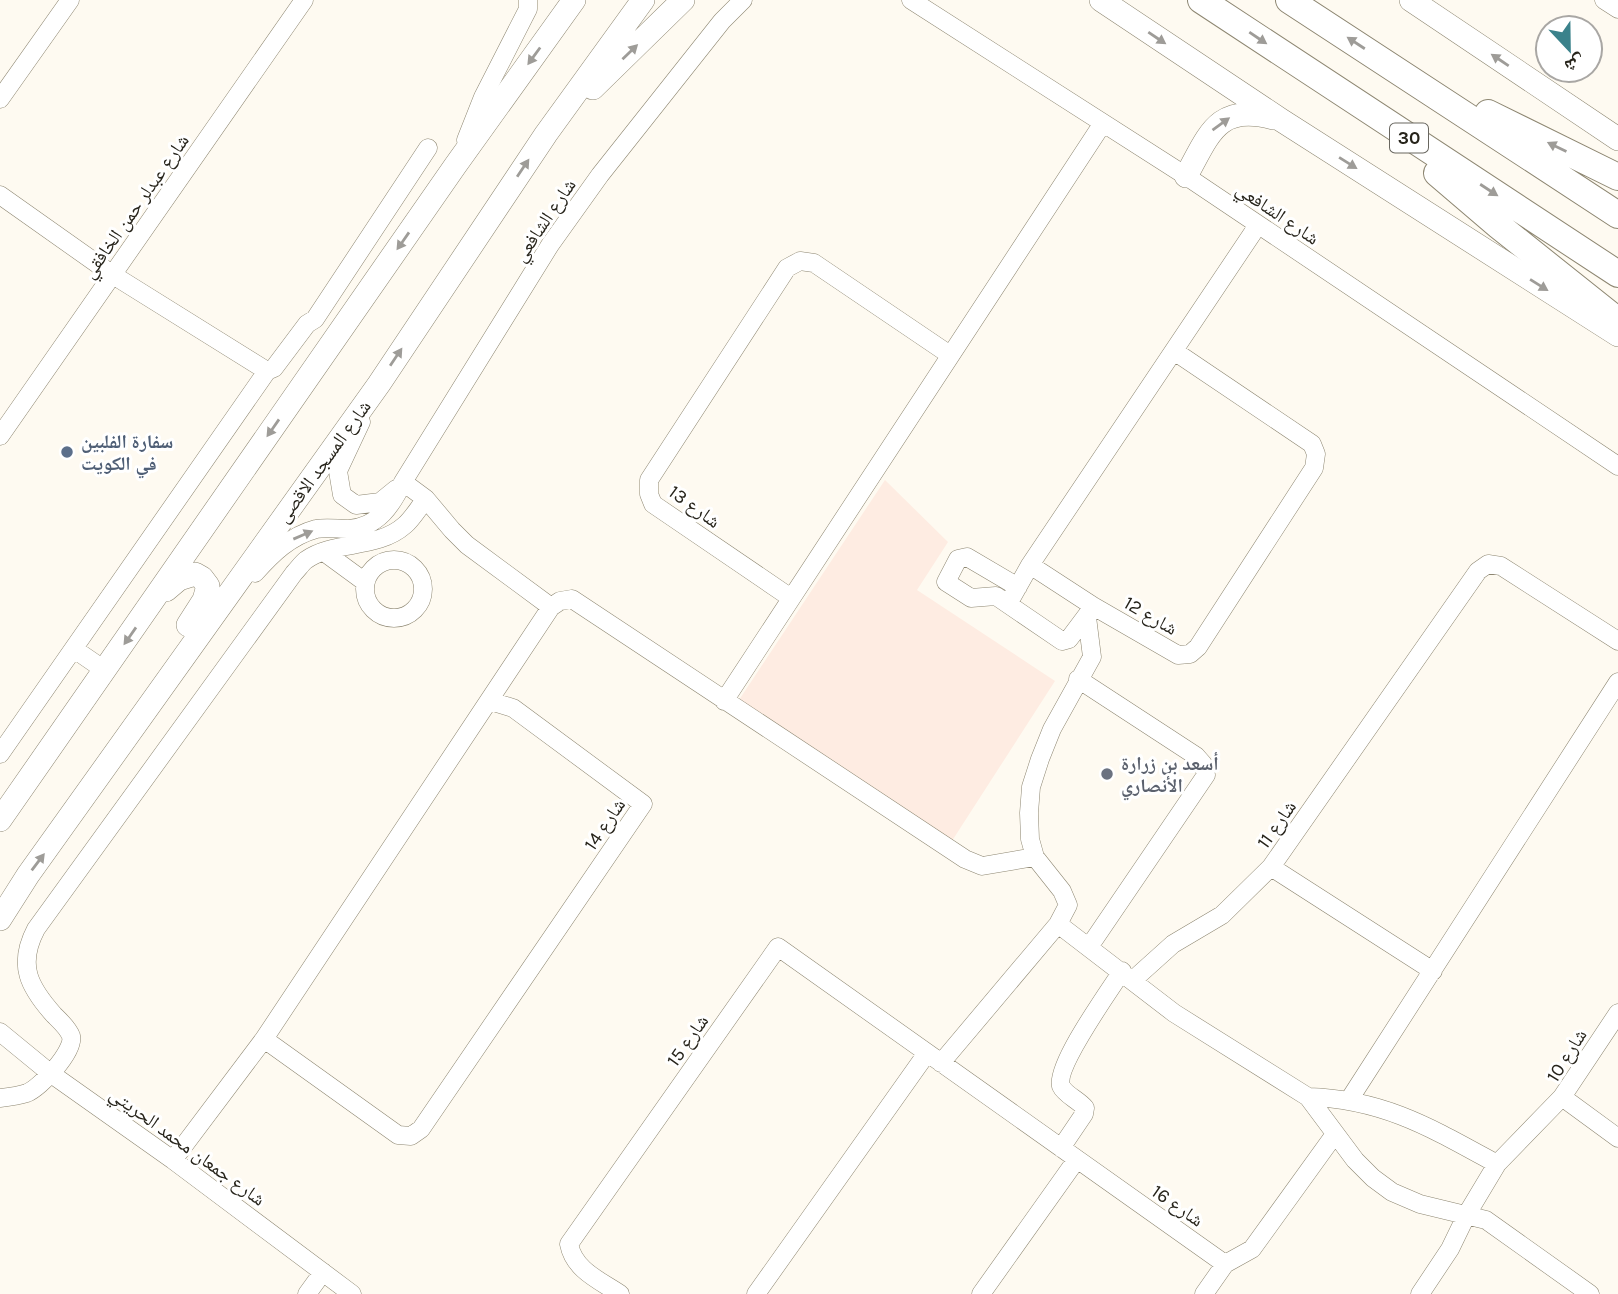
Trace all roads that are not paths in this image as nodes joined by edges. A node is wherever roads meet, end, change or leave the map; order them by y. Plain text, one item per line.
1 (70, 0) edge
2 (304, 0) edge
3 (528, 0) edge
4 (573, 0) edge
5 (643, 0) edge
6 (683, 0) edge
7 (743, 0) edge
8 (911, 0) edge
9 (1101, 0) edge
10 (1201, 0) edge
11 (1289, 0) edge
12 (1411, 0) edge
13 (1604, 0) edge
14 (1618, 9) edge
15 (1384, 62) junction
16 (0, 99) edge
17 (1356, 103) junction
18 (1281, 120) junction
19 (1103, 123) junction
20 (546, 134) junction
21 (1618, 139) edge
22 (428, 148) dead end
23 (455, 166) junction
24 (1186, 176) junction
25 (1618, 177) edge
26 (0, 195) edge
27 (1618, 215) edge
28 (1258, 225) junction
29 (1618, 274) edge
30 (113, 275) junction
31 (315, 319) junction
32 (1618, 321) edge
33 (342, 328) junction
34 (1618, 335) edge
35 (1174, 351) junction
36 (950, 355) junction
37 (267, 371) junction
38 (379, 384) junction
39 (0, 436) edge
40 (1618, 466) edge
41 (403, 482) junction
42 (426, 499) junction
43 (324, 552) junction
44 (1030, 565) junction
45 (365, 582) dead end
46 (1018, 587) junction
47 (791, 598) junction
48 (156, 599) junction
49 (1008, 604) junction
50 (551, 607) junction
51 (1090, 611) junction
52 (1618, 641) edge
53 (74, 649) junction
54 (187, 651) junction
55 (106, 671) junction
56 (1078, 679) junction
57 (1618, 682) edge
58 (490, 701) junction
59 (724, 701) junction
60 (0, 754) edge
61 (107, 766) junction
62 (0, 820) edge
63 (1035, 857) junction
64 (1271, 867) junction
65 (0, 919) edge
66 (1058, 924) junction
67 (1089, 947) junction
68 (1433, 971) junction
69 (1128, 976) junction
70 (1618, 1013) edge
71 (0, 1032) edge
72 (264, 1039) junction
73 (934, 1058) junction
74 (50, 1073) junction
75 (1308, 1097) junction
76 (1562, 1097) junction
77 (0, 1098) edge
78 (1349, 1100) junction
79 (1013, 1114) joint
80 (1335, 1134) junction
81 (1618, 1138) edge
82 (1061, 1148) junction
83 (1077, 1159) junction
84 (173, 1160) junction
85 (1497, 1164) junction
86 (1467, 1214) junction
87 (1225, 1264) junction
88 (323, 1272) junction
89 (307, 1294) edge
90 (352, 1294) edge
91 (620, 1294) edge
92 (756, 1294) edge
93 (981, 1294) edge
94 (1204, 1294) edge
95 (1420, 1294) edge
96 (1590, 1294) edge

1 - 16 street
2 - 30 street, شارع عبدلر حمن الخافقي
3 - 23 street
4 -> 23 main road
5 - 20 main road, شارع المسجد الاقصى
20 -> 6 main road
7 - 41 street, شارع الشافعي
8 - 19 street, شارع الشافعي
9 -> 18 main road
10 -> 17 highway, 30
15 -> 11 highway, 30
21 -> 12 main road
13 - 14 street
25 -> 15 highway
15 - 27 highway, 30
17 -> 29 highway, 30
17 - 32 highway
24 -> 18 main road
18 -> 34 main road
19 - 24 street, شارع الشافعي
19 - 36 street
38 -> 20 main road, شارع المسجد الاقصى
22 - 31 street
23 -> 33 main road
24 - 28 street, شارع الشافعي
26 - 30 street
28 - 35 street
28 - 40 street, شارع الشافعي
30 - 37 street
30 - 39 street, شارع عبدلر حمن الخافقي
31 - 33 street
31 - 37 street
33 -> 48 main road
35 - 44 street
35 - 51 street, شارع 12
36 - 47 street
36 - 47 street, شارع 13
37 - 53 street
38 - 41 street, شارع الشافعي
38 - 54 main road, شارع المسجد الاقصى
41 - 42 street
54 -> 41 street, شارع الشافعي
42 - 43 street
42 - 50 street
43 - 45 street
43 - 74 street
44 - 46 street
44 - 51 street, شارع 12
46 - 49 street
46 - 49 street
47 - 59 street
48 -> 55 main road
48 - 61 main road
49 - 51 street
50 - 58 street
50 - 59 street
51 - 56 street
52 - 64 street, شارع 11
53 - 55 street
53 - 60 street
54 - 61 main road, شارع المسجد الاقصى
55 - 62 main road
56 - 63 street
56 - 67 street
57 - 68 street
58 - 72 street
58 - 72 street, شارع 14
59 - 63 street
65 -> 61 main road, شارع المسجد الاقصى
63 - 66 street
64 - 68 street, شارع 11
64 - 69 street
66 - 67 street
66 - 73 street
67 - 69 street
68 - 78 street
69 - 75 street
69 - 82 street
70 - 76 street, شارع 10
71 - 74 street, شارع جمعان محمد الحريتي
72 - 84 street
73 - 79 street, شارع 15
73 - 91 street, شارع 15
73 - 92 street
74 - 77 street
74 - 84 street, شارع جمعان محمد الحريتي
75 - 78 street
75 - 80 street
76 - 81 street, شارع 10
76 - 85 street
78 - 85 street
79 - 82 street, شارع 16
80 - 86 street
80 - 87 street
82 - 83 street, شارع 16
83 - 87 street, شارع 16
83 - 93 street
84 - 88 street, شارع جمعان محمد الحريتي
85 - 86 street
86 - 95 street
86 - 96 street
87 - 94 street
88 - 89 street
88 - 90 street, شارع جمعان محمد الحريتي

